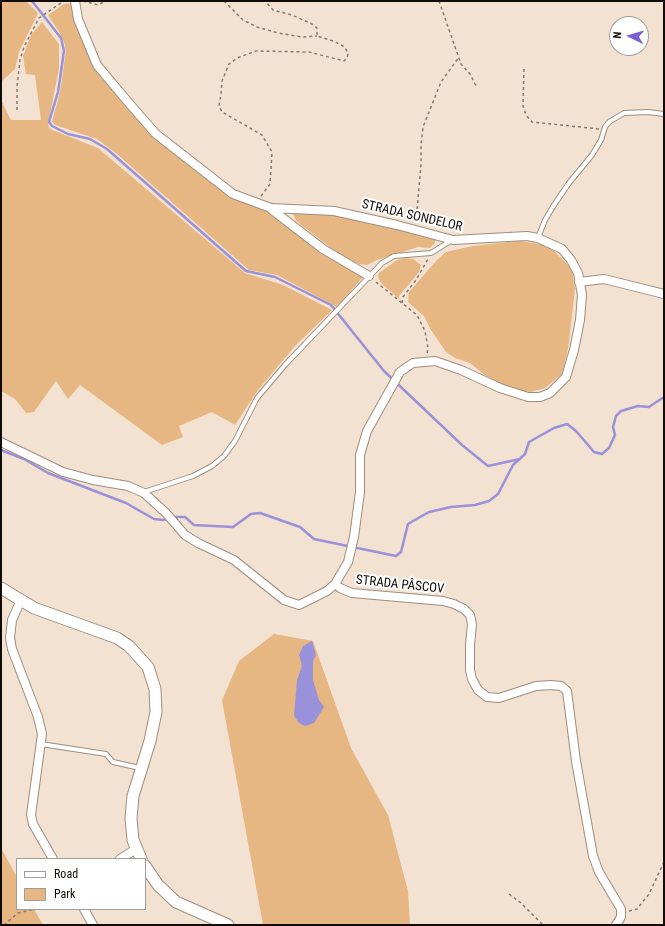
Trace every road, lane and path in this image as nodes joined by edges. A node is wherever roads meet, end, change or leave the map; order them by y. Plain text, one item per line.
1 (64, 1) edge
2 (75, 1) edge
3 (82, 1) edge
4 (105, 1) edge
5 (224, 1) edge
6 (265, 1) edge
7 (439, 1) edge
8 (317, 36) junction
9 (459, 57) junction
10 (524, 69) dead end
11 (477, 88) dead end
12 (17, 110) dead end
13 (664, 114) edge
14 (604, 132) junction
15 (249, 201) junction
16 (271, 208) junction
17 (415, 230) junction
18 (538, 238) junction
19 (453, 240) junction
20 (431, 253) junction
21 (369, 276) junction
22 (580, 282) junction
23 (664, 294) edge
24 (402, 303) junction
25 (426, 362) junction
26 (1, 442) edge
27 (144, 493) junction
28 (335, 584) junction
29 (1, 588) edge
30 (21, 600) junction
31 (41, 744) junction
32 (140, 768) junction
33 (138, 854) edge
34 (52, 858) edge
35 (124, 858) edge
36 (664, 862) edge
37 (146, 867) edge
38 (509, 894) dead end
39 (31, 910) edge
40 (85, 910) edge
41 (622, 913) junction
42 (4, 925) edge
43 (93, 925) edge
44 (228, 925) edge
45 (543, 925) edge
46 (616, 925) edge

1 - 12 path
2 - 15 street, STRADA SONDELOR
3 - 4 path
5 - 8 path
6 - 8 path
7 - 9 path
8 - 15 path
9 - 11 path
9 - 17 path
10 - 14 path
13 - 14 lane
14 - 18 lane
15 - 16 street, STRADA SONDELOR
16 - 17 street, STRADA SONDELOR
16 - 21 street
17 - 19 street, STRADA SONDELOR
18 - 19 street, STRADA SONDELOR
18 - 22 street, STRADA SONDELOR
19 - 20 lane
20 - 21 lane
20 - 24 path
21 - 24 path
21 - 27 lane
22 - 23 street
22 - 25 street, STRADA SONDELOR
24 - 25 path
25 - 28 street, STRADA SONDELOR
26 - 27 street
27 - 28 street
28 - 41 street, STRADA PÂSCOV
29 - 30 main road
30 - 31 street
30 - 32 main road
31 - 32 lane
31 - 34 street
32 - 33 main road
33 - 35 street
36 - 41 path
37 - 44 main road
38 - 45 path
39 - 42 path
40 - 43 street
41 - 46 street

